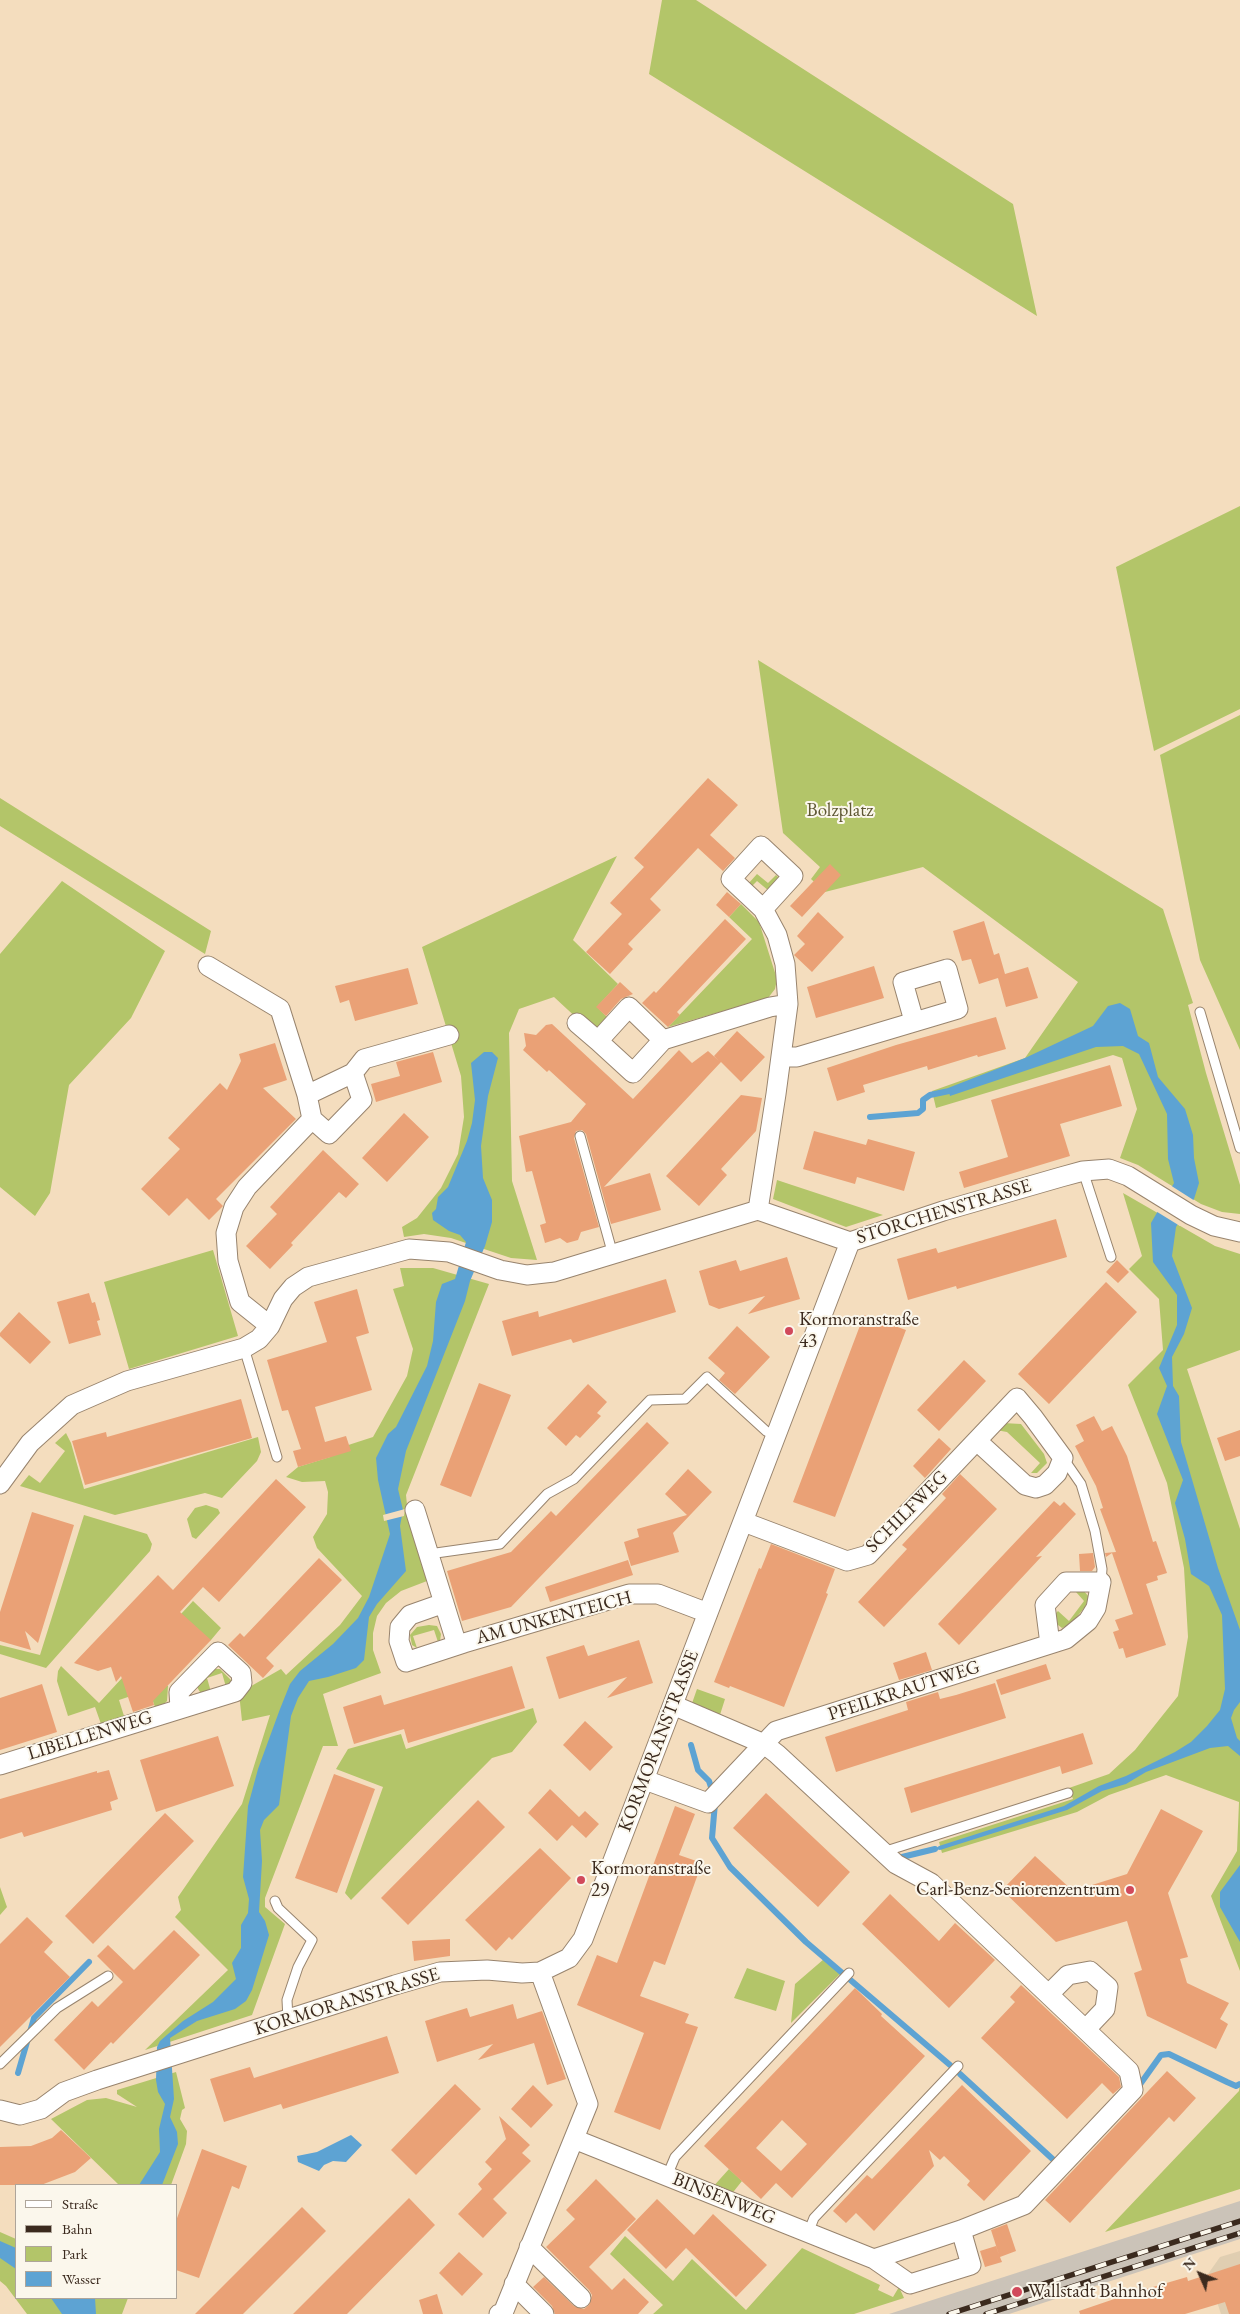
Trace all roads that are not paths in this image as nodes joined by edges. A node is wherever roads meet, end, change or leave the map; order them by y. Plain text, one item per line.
1 (763, 909) dead end
2 (208, 966) dead end
3 (788, 1004) junction
4 (1200, 1012) dead end
5 (914, 1021) dead end
6 (577, 1023) dead end
7 (449, 1035) dead end
8 (662, 1040) junction
9 (598, 1041) junction
10 (782, 1057) junction
11 (353, 1073) junction
12 (307, 1095) junction
13 (312, 1118) junction
14 (580, 1136) dead end
15 (1240, 1148) edge
16 (1083, 1171) junction
17 (758, 1210) junction
18 (1240, 1232) edge
19 (850, 1242) junction
20 (613, 1255) junction
21 (1111, 1257) dead end
22 (270, 1326) junction
23 (244, 1348) junction
24 (776, 1436) junction
25 (976, 1441) junction
26 (276, 1456) dead end
27 (1063, 1458) junction
28 (0, 1484) edge
29 (415, 1510) dead end
30 (744, 1522) junction
31 (429, 1554) junction
32 (1101, 1582) junction
33 (444, 1603) junction
34 (708, 1613) junction
35 (1050, 1644) junction
36 (457, 1645) junction
37 (673, 1705) junction
38 (180, 1708) dead end
39 (764, 1744) junction
40 (0, 1765) edge
41 (645, 1780) junction
42 (1068, 1793) dead end
43 (883, 1852) junction
44 (275, 1901) dead end
45 (540, 1972) junction
46 (849, 1973) dead end
47 (108, 1976) dead end
48 (1049, 1994) junction
49 (288, 2019) junction
50 (1086, 2029) junction
51 (0, 2064) edge
52 (958, 2066) dead end
53 (0, 2110) edge
54 (574, 2139) junction
55 (667, 2176) junction
56 (961, 2230) junction
57 (808, 2232) junction
58 (529, 2247) junction
59 (874, 2259) junction
60 (514, 2284) junction
61 (581, 2298) dead end
62 (502, 2314) edge
63 (544, 2314) edge

1 - 3 street
2 - 12 street
3 - 8 street
3 - 10 street
4 - 15 lane
5 - 10 street
6 - 9 street
7 - 11 street
8 - 9 street
8 - 9 street
10 - 17 street
11 - 12 street
11 - 13 street
12 - 13 street
13 - 22 street
14 - 20 lane
16 - 18 street, STORCHENSTRASSE
16 - 19 street, STORCHENSTRASSE
16 - 21 lane
17 - 19 street, STORCHENSTRASSE
17 - 20 street
19 - 24 street, KORMORANSTRASSE
20 - 22 street
22 - 23 street
23 - 26 lane
23 - 28 street
24 - 30 street, KORMORANSTRASSE
24 - 31 lane
25 - 27 street
25 - 27 street, SCHILFWEG
25 - 30 street, SCHILFWEG
27 - 32 lane, PFEILKRAUTWEG
29 - 31 street, AM UNKENTEICH
30 - 34 street, KORMORANSTRASSE
31 - 33 street, AM UNKENTEICH
32 - 35 street, PFEILKRAUTWEG
32 - 35 street
33 - 36 street, AM UNKENTEICH
33 - 36 street, AM UNKENTEICH
34 - 36 street, AM UNKENTEICH
34 - 37 street, KORMORANSTRASSE
35 - 39 street, PFEILKRAUTWEG
37 - 39 street
37 - 41 street, KORMORANSTRASSE
38 - 40 street, LIBELLENWEG
39 - 41 street, PFEILKRAUTWEG
39 - 43 street
41 - 45 street, KORMORANSTRASSE
42 - 43 lane
43 - 48 street
44 - 49 lane
45 - 49 street, KORMORANSTRASSE
45 - 54 street
46 - 55 lane
47 - 51 lane
48 - 50 street
48 - 50 street
49 - 53 street, KORMORANSTRASSE
50 - 56 street
52 - 57 lane
54 - 55 street, BINSENWEG
54 - 58 street
55 - 57 street, BINSENWEG
56 - 59 street
56 - 59 street, BINSENWEG
57 - 59 street, BINSENWEG
58 - 60 street
58 - 61 street
60 - 62 street
60 - 63 street

